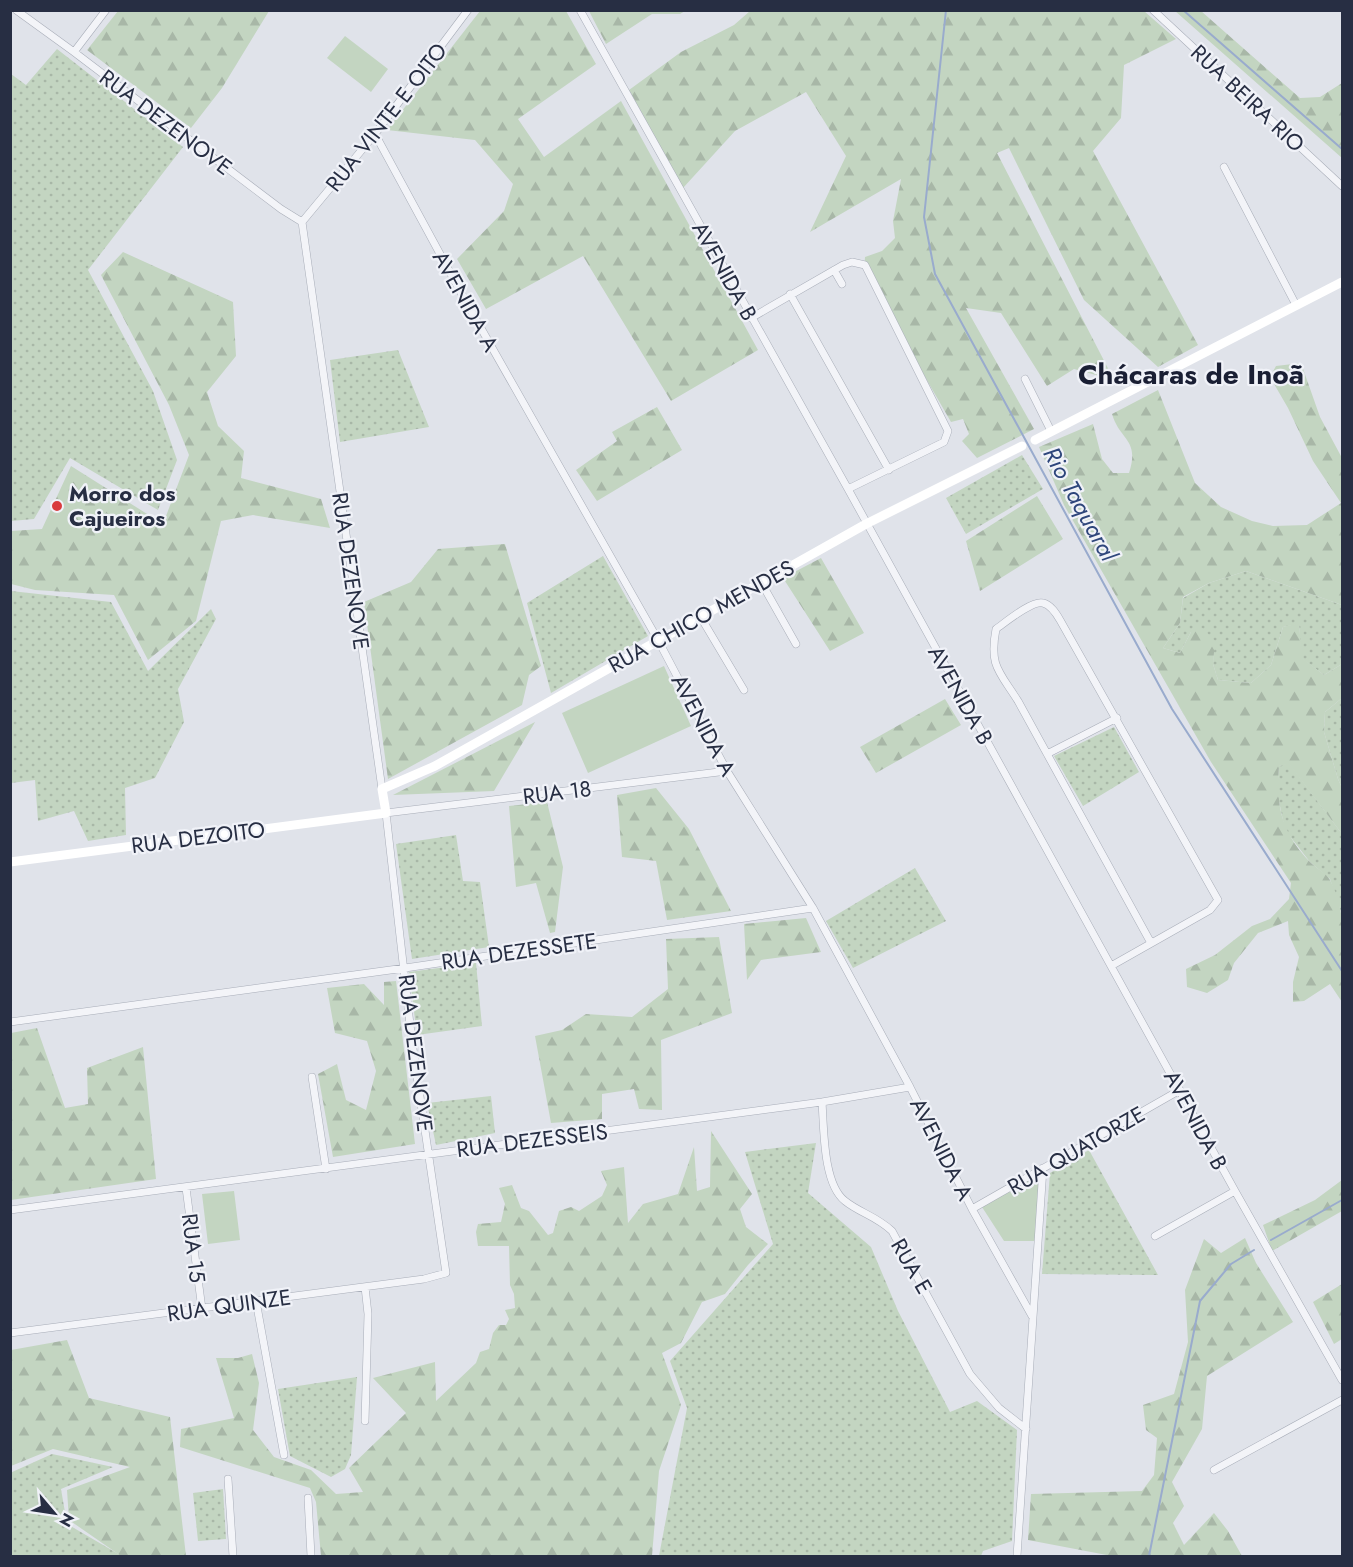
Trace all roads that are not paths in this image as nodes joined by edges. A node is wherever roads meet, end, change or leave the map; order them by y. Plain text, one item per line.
1 (16, 10) edge
2 (106, 10) edge
3 (468, 10) edge
4 (580, 10) edge
5 (1153, 10) edge
6 (74, 52) junction
7 (375, 134) junction
8 (1224, 167) dead end
9 (1342, 186) edge
10 (302, 222) junction
11 (834, 270) junction
12 (1342, 282) edge
13 (842, 284) dead end
14 (790, 294) junction
15 (1296, 305) junction
16 (751, 318) junction
17 (1025, 379) dead end
18 (1051, 431) junction
19 (1035, 440) dead end
20 (1022, 446) dead end
21 (889, 470) junction
22 (848, 489) junction
23 (866, 524) junction
24 (761, 582) junction
25 (700, 616) junction
26 (658, 640) junction
27 (796, 644) dead end
28 (744, 690) dead end
29 (1117, 718) junction
30 (1047, 754) junction
31 (727, 771) junction
32 (382, 789) junction
33 (386, 813) junction
34 (10, 862) edge
35 (813, 908) junction
36 (1151, 943) junction
37 (1111, 966) junction
38 (405, 968) junction
39 (10, 1022) edge
40 (312, 1077) dead end
41 (910, 1087) junction
42 (1180, 1090) junction
43 (822, 1102) junction
44 (429, 1154) junction
45 (1043, 1168) junction
46 (326, 1169) junction
47 (186, 1188) junction
48 (1234, 1191) junction
49 (972, 1209) junction
50 (10, 1210) edge
51 (1155, 1236) dead end
52 (446, 1273) joint
53 (365, 1287) junction
54 (256, 1301) junction
55 (202, 1309) junction
56 (1032, 1316) junction
57 (10, 1333) edge
58 (1342, 1380) edge
59 (1342, 1400) edge
60 (365, 1421) dead end
61 (1026, 1429) junction
62 (284, 1455) dead end
63 (1214, 1470) dead end
64 (228, 1479) dead end
65 (308, 1498) dead end
66 (233, 1557) edge
67 (311, 1557) edge
68 (1017, 1557) edge

1 - 6 street, RUA DEZENOVE
2 - 6 street
3 - 7 street, RUA VINTE E OITO
4 - 16 street, AVENIDA B
5 - 9 street, RUA BEIRA RIO
6 - 10 street, RUA DEZENOVE
7 - 10 street, RUA VINTE E OITO
7 - 26 street, AVENIDA A
8 - 15 street
10 - 32 street, RUA DEZENOVE
11 - 13 street
11 - 14 street
11 - 21 street
12 - 15 main road
14 - 16 street
14 - 21 street
15 - 18 main road
16 - 22 street, AVENIDA B
17 - 18 street
18 - 19 main road
20 - 23 main road, RUA CHICO MENDES
21 - 22 street
22 - 23 street, AVENIDA B
23 - 24 main road, RUA CHICO MENDES
23 - 37 street, AVENIDA B
24 - 25 main road, RUA CHICO MENDES
24 - 27 street
25 - 26 main road, RUA CHICO MENDES
25 - 28 street
26 - 31 street, AVENIDA A
26 - 32 main road, RUA CHICO MENDES
29 - 30 street
29 - 30 street
29 - 36 street
30 - 36 street
31 - 33 street, RUA 18
31 - 35 street, AVENIDA A
32 - 33 main road, RUA DEZENOVE
33 - 34 main road, RUA DEZOITO
33 - 38 street, RUA DEZENOVE
35 - 38 street, RUA DEZESSETE
35 - 41 street, AVENIDA A
36 - 37 street
37 - 42 street, AVENIDA B
38 - 39 street, RUA DEZESSETE
38 - 44 street, RUA DEZENOVE
40 - 46 street
41 - 43 street, RUA DEZESSEIS
41 - 49 street, AVENIDA A
42 - 45 street, RUA QUATORZE
42 - 48 street, AVENIDA B
43 - 44 street, RUA DEZESSEIS
43 - 61 street, RUA E
44 - 46 street, RUA DEZESSEIS
44 - 52 street, RUA DEZENOVE
45 - 49 street, RUA QUATORZE
45 - 56 street
46 - 47 street, RUA DEZESSEIS
47 - 50 street, RUA DEZESSEIS
47 - 55 street, RUA 15
48 - 51 street
48 - 58 street, AVENIDA B
49 - 56 street, AVENIDA A
52 - 53 street, RUA QUINZE
53 - 54 street, RUA QUINZE
53 - 60 street
54 - 55 street, RUA QUINZE
54 - 62 street
55 - 57 street, RUA QUINZE
56 - 61 street
59 - 63 street
61 - 68 street
64 - 66 street
65 - 67 street

